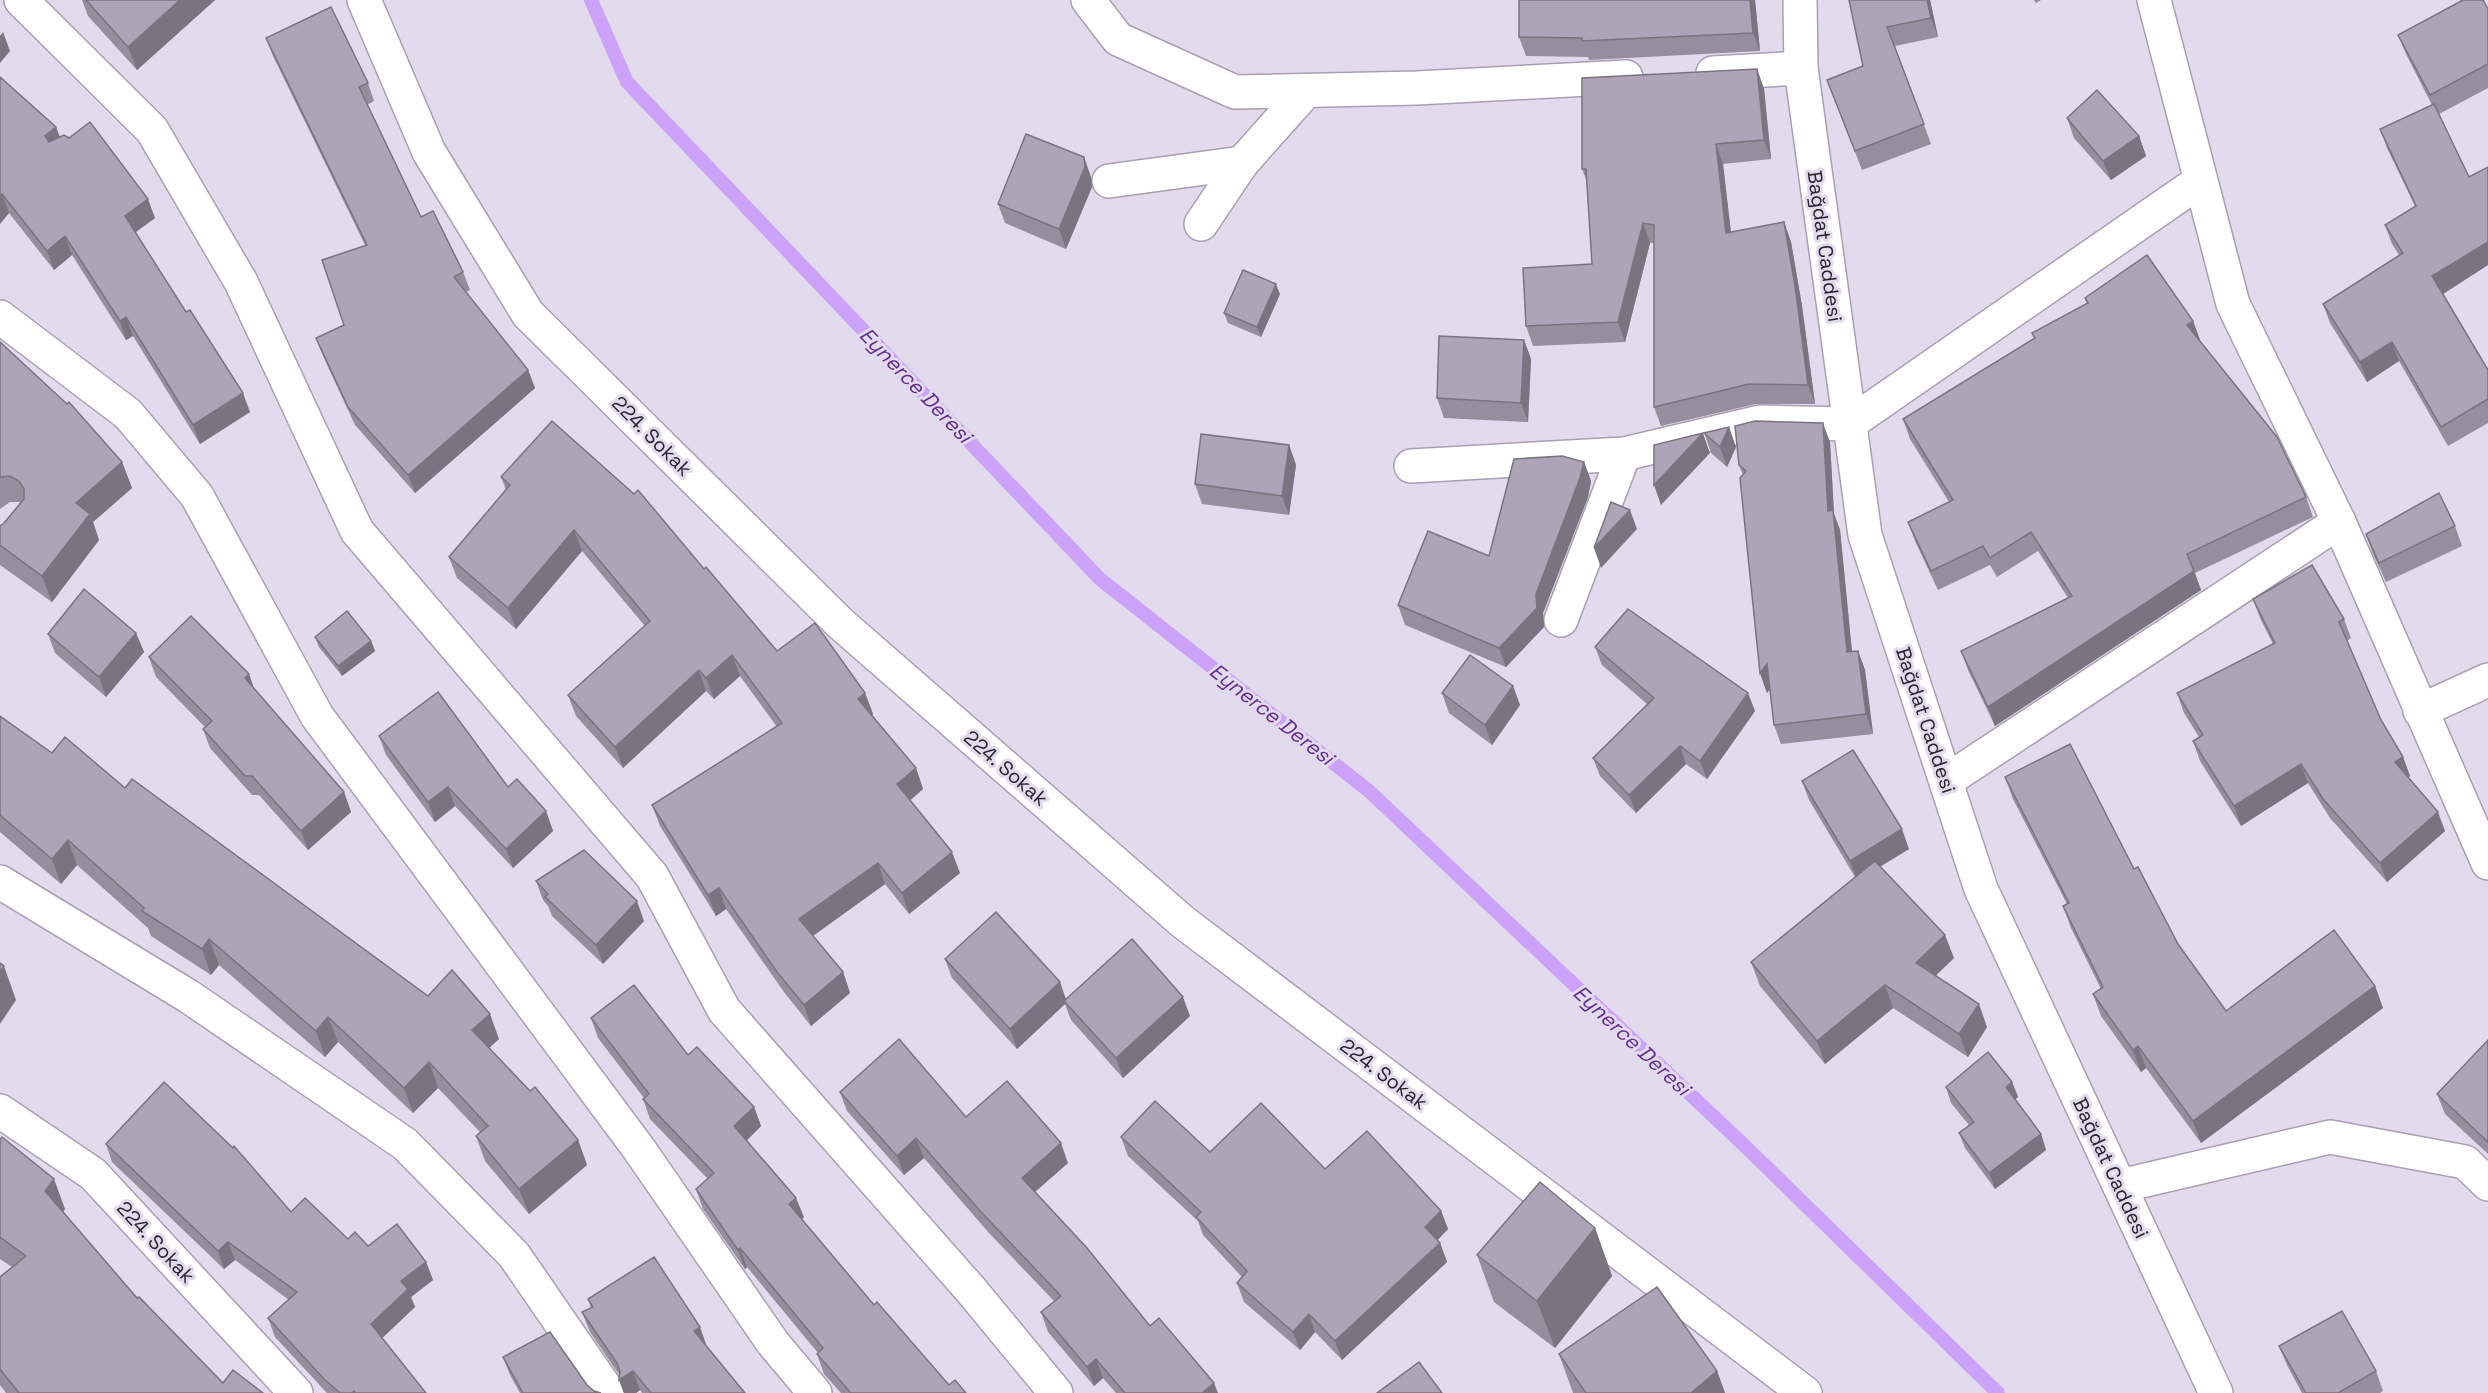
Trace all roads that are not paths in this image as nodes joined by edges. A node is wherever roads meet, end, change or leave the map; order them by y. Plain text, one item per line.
1 (21, 0) edge
2 (364, 0) edge
3 (1088, 0) edge
4 (1800, 0) edge
5 (2154, 0) edge
6 (1801, 68) junction
7 (1685, 74) edge
8 (1650, 76) edge
9 (1306, 91) junction
10 (1242, 163) junction
11 (1109, 181) dead end
12 (2200, 181) junction
13 (1201, 224) dead end
14 (0, 317) edge
15 (1849, 424) junction
16 (1624, 454) junction
17 (1411, 466) dead end
18 (2339, 522) junction
19 (1561, 620) dead end
20 (2488, 680) edge
21 (2420, 711) junction
22 (1946, 781) junction
23 (2488, 863) edge
24 (0, 882) edge
25 (0, 1111) edge
26 (2488, 1184) edge
27 (2120, 1186) junction
28 (296, 1393) edge
29 (609, 1393) edge
30 (815, 1393) edge
31 (1056, 1393) edge
32 (1805, 1393) edge
33 (2216, 1393) edge

1 - 31 street
2 - 32 street, 224. Sokak
3 - 9 street
4 - 6 street, Bağdat Caddesi
5 - 12 street
6 - 7 street
6 - 15 street, Bağdat Caddesi
8 - 9 street
9 - 10 street
10 - 11 street
10 - 13 street
12 - 15 street
12 - 18 street
14 - 30 street
15 - 16 street
15 - 22 street, Bağdat Caddesi
16 - 17 street
16 - 19 street
18 - 21 street
18 - 22 street
20 - 21 street
21 - 23 street
22 - 27 street, Bağdat Caddesi
24 - 29 street
25 - 28 street, 224. Sokak
26 - 27 street
27 - 33 street, Bağdat Caddesi

